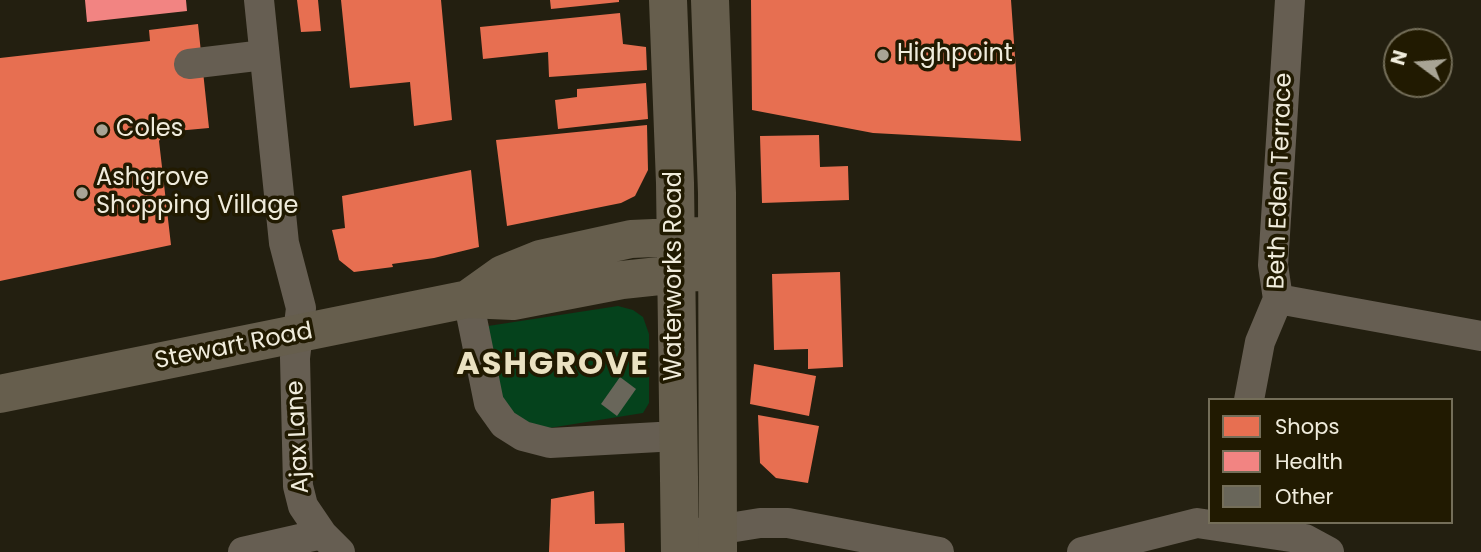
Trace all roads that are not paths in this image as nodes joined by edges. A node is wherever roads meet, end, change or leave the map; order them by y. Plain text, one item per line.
1 (258, 0) edge
2 (668, 0) edge
3 (710, 0) edge
4 (1290, 0) edge
5 (264, 55) junction
6 (189, 64) dead end
7 (675, 236) junction
8 (716, 253) junction
9 (676, 274) junction
10 (468, 299) junction
11 (1278, 299) junction
12 (298, 334) junction
13 (1481, 336) edge
14 (0, 394) edge
15 (1249, 398) edge
16 (677, 436) junction
17 (1208, 523) edge
18 (1226, 524) edge
19 (718, 541) edge
20 (331, 543) edge
21 (680, 544) edge
22 (243, 552) edge
23 (939, 552) edge
24 (1082, 552) edge
25 (1329, 552) edge

1 - 5 street, Ajax Lane
2 - 7 main road, Waterworks Road
3 - 8 main road, Waterworks Road
4 - 11 street, Beth Eden Terrace
5 - 6 street
5 - 12 street, Ajax Lane
7 - 8 main road, Stewart Road
7 - 9 main road, Waterworks Road
7 - 10 main road, Stewart Road
8 - 9 main road, Stewart Road
8 - 19 main road, Waterworks Road
9 - 10 main road, Stewart Road
9 - 16 main road, Waterworks Road
10 - 12 main road, Stewart Road
10 - 16 street
11 - 13 street
11 - 15 street, Beth Eden Terrace
12 - 14 main road, Stewart Road
12 - 20 street, Ajax Lane
16 - 21 main road, Waterworks Road
17 - 24 street
18 - 25 street
19 - 21 street
19 - 23 street
20 - 22 street

